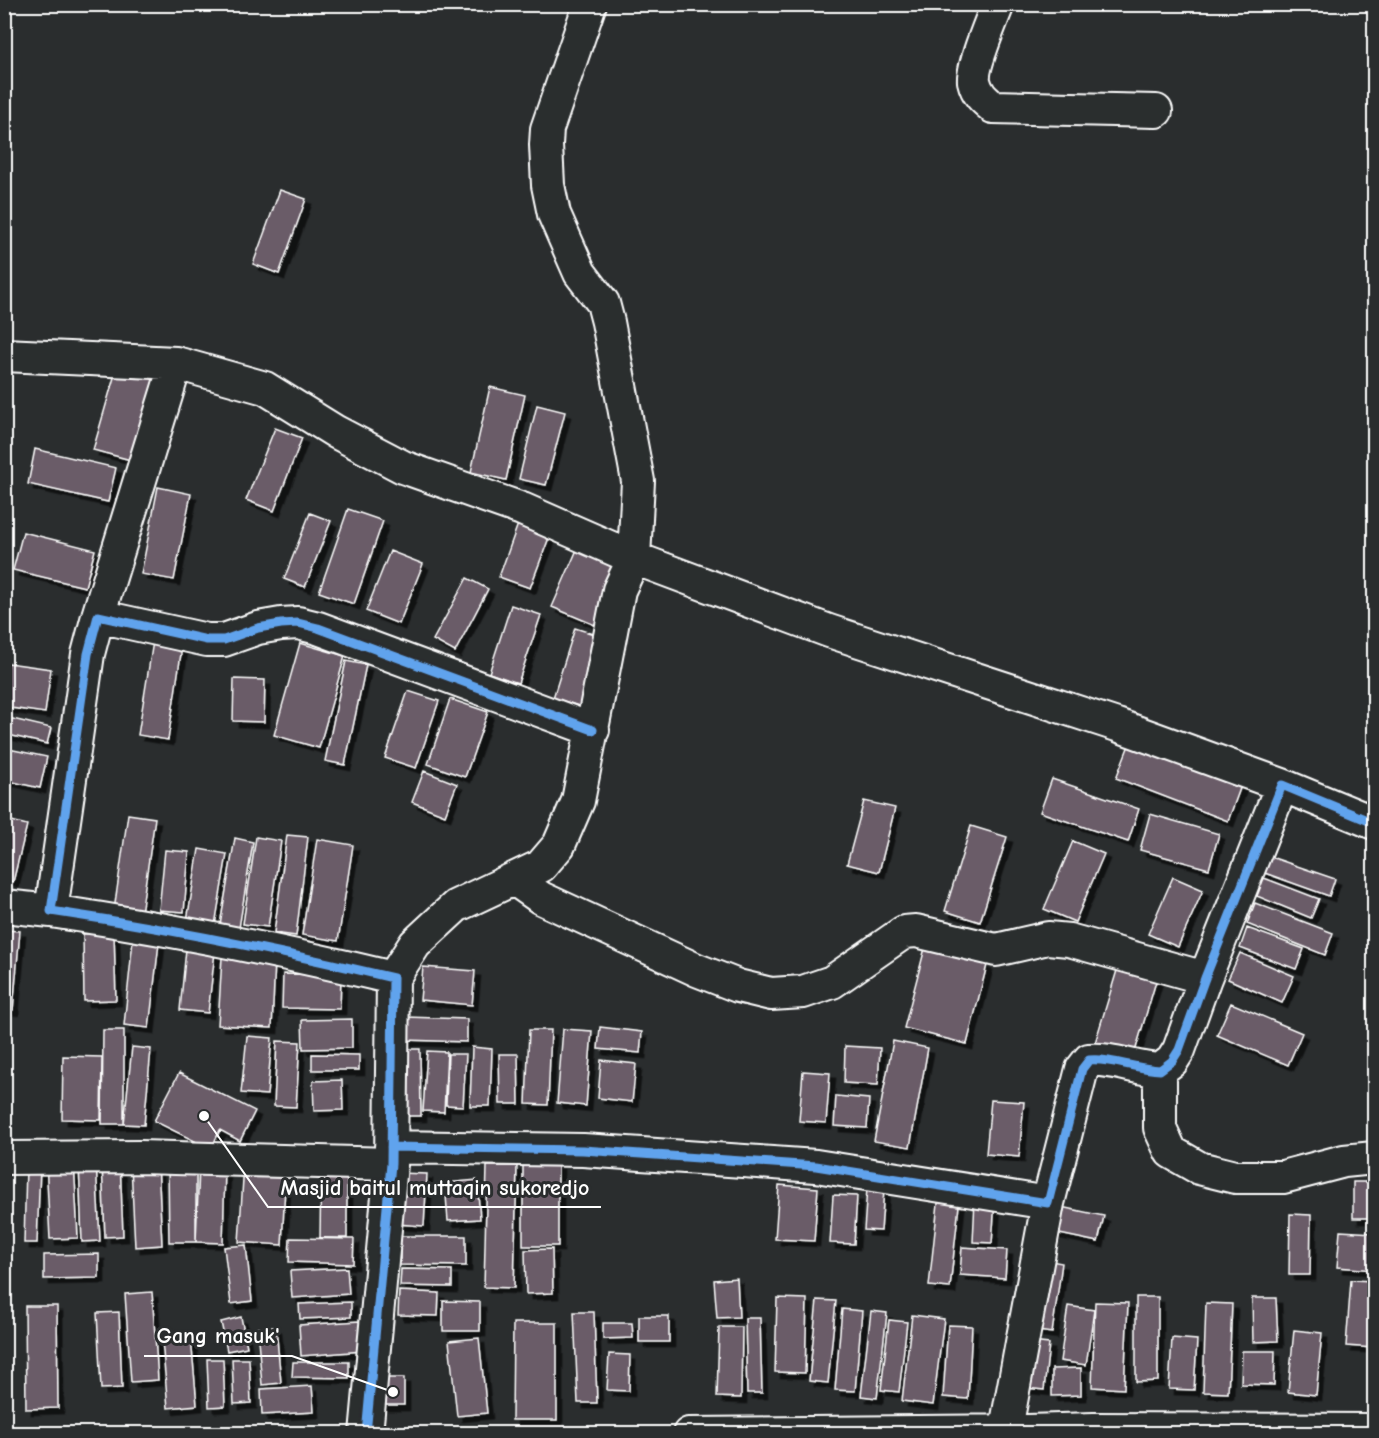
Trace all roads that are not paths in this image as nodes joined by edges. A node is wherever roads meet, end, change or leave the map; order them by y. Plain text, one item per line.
1 (590, 4) edge
2 (998, 4) edge
3 (1156, 111) dead end
4 (4, 355) edge
5 (176, 363) junction
6 (634, 558) junction
7 (98, 616) junction
8 (593, 730) junction
9 (1282, 785) junction
10 (1374, 824) edge
11 (514, 879) junction
12 (4, 906) edge
13 (51, 911) junction
14 (393, 978) junction
15 (1205, 978) junction
16 (1160, 1071) junction
17 (391, 1156) junction
18 (4, 1158) edge
19 (1374, 1158) edge
20 (1048, 1203) junction
21 (1374, 1430) edge
22 (722, 1433) edge
23 (1005, 1433) edge
24 (366, 1434) edge
25 (689, 1434) edge

1 - 6 street
2 - 3 street
4 - 5 street
5 - 6 street
5 - 7 street
6 - 8 street
6 - 9 street
7 - 8 street
7 - 13 street
8 - 11 street
9 - 10 street
9 - 15 street
11 - 14 street
11 - 15 street
12 - 13 street
13 - 14 street
14 - 17 street
15 - 16 street
16 - 19 street
16 - 20 street
17 - 18 street
17 - 20 street
17 - 24 street
20 - 23 street
21 - 23 street
22 - 23 street
22 - 25 street

